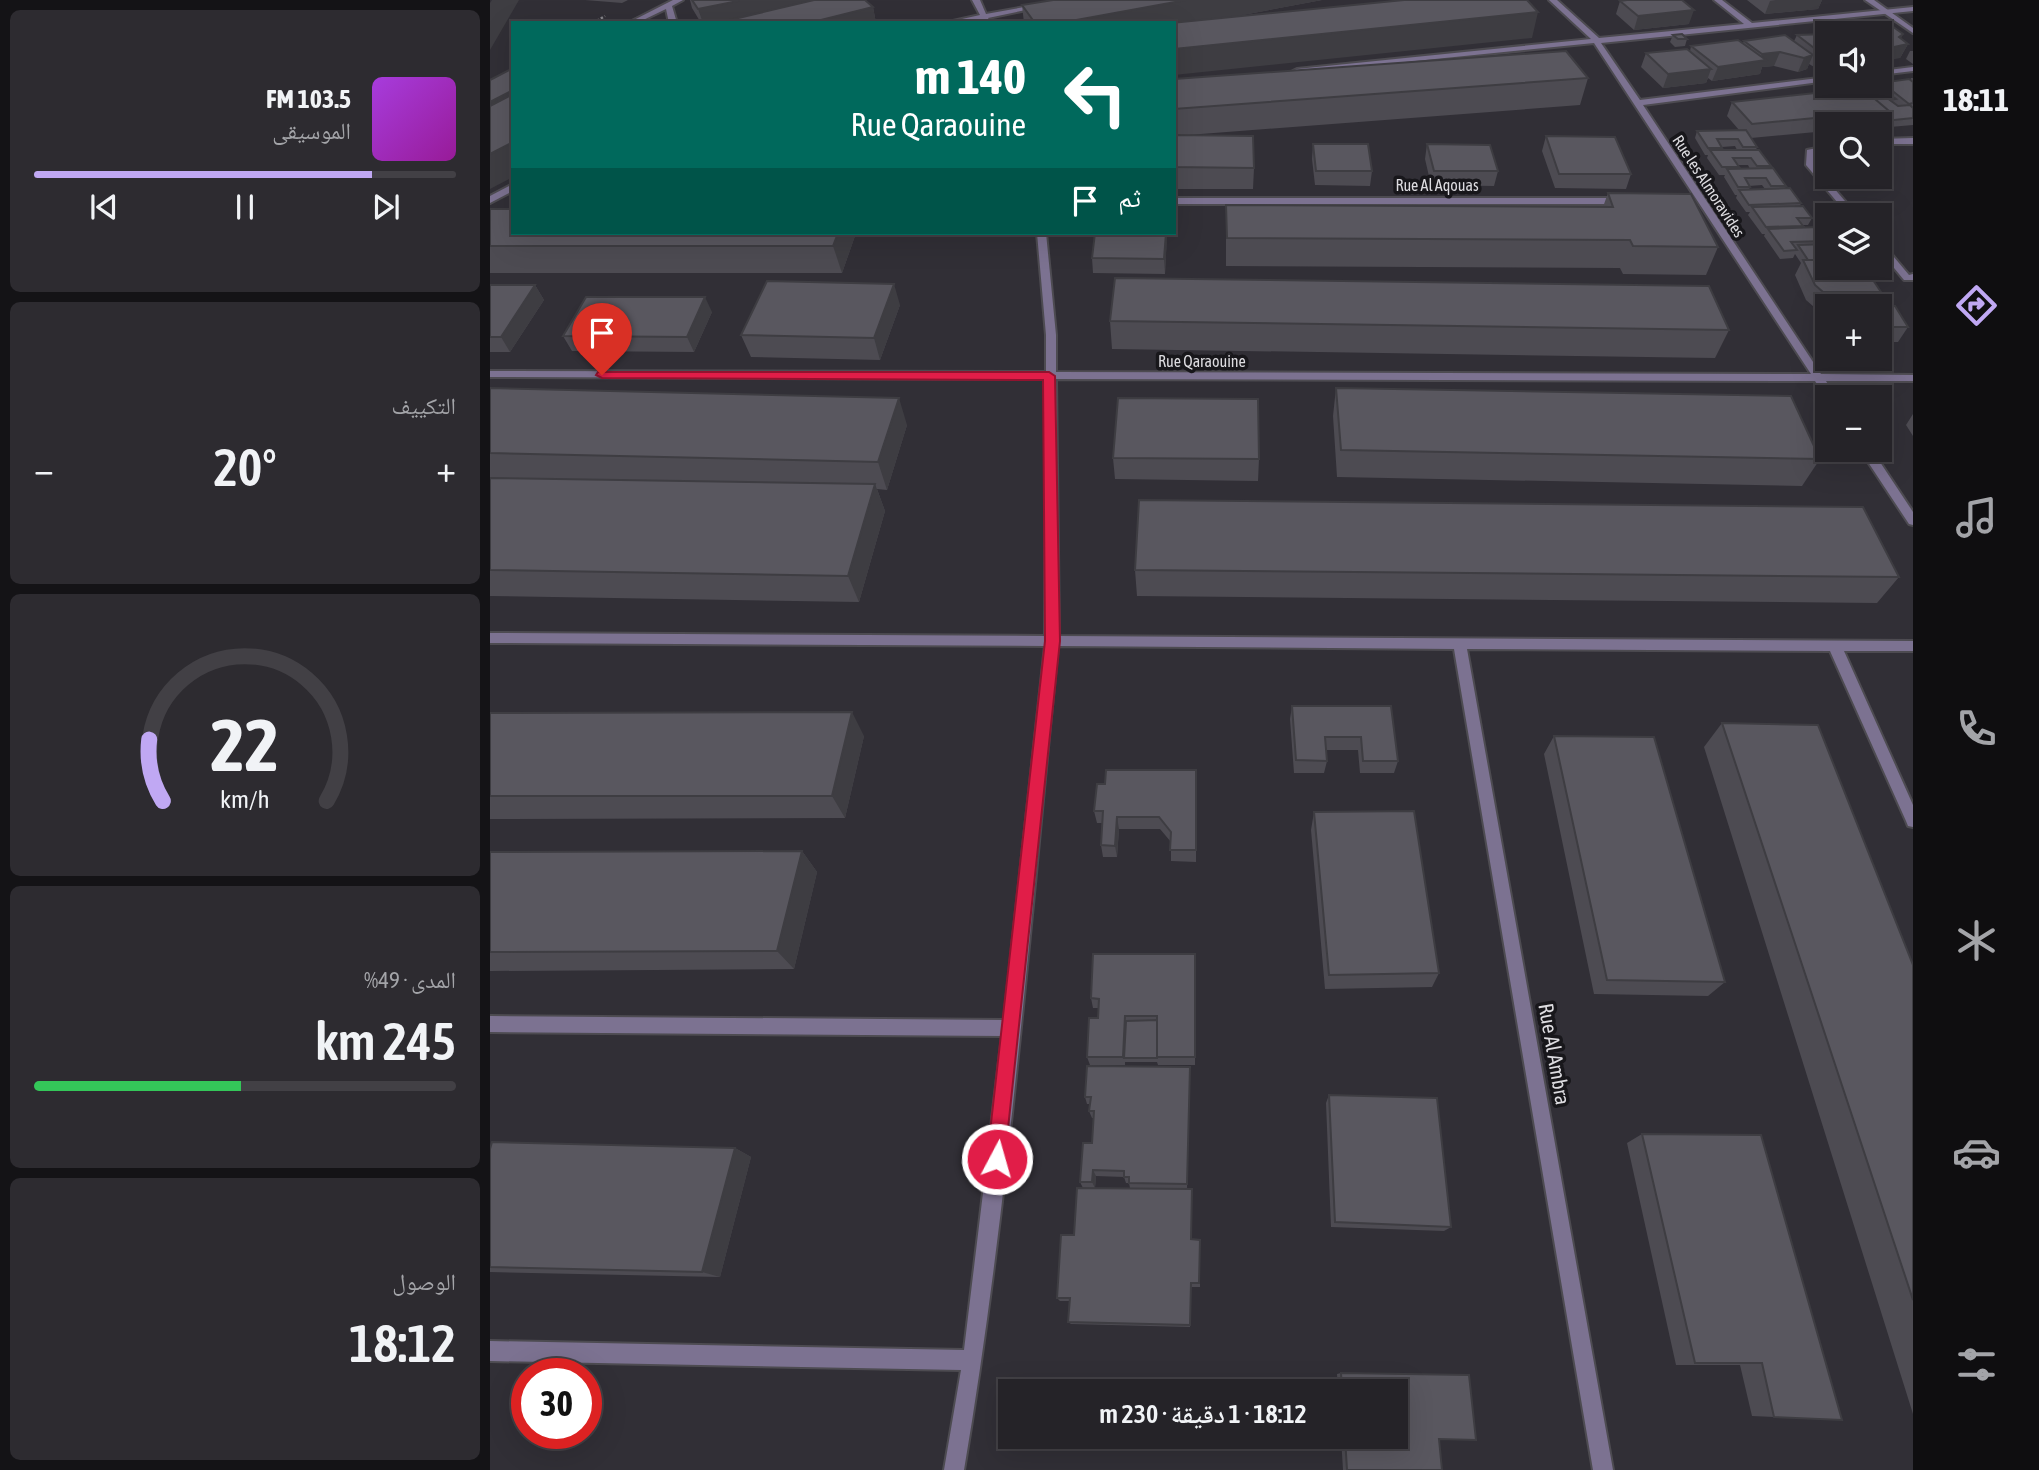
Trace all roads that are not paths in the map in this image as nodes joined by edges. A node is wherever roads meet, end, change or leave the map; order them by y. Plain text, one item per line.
1 (679, 0) edge
2 (976, 0) edge
3 (1553, 0) edge
4 (1718, 0) edge
5 (1869, 0) edge
6 (668, 4) junction
7 (1056, 4) edge
8 (1913, 9) edge
9 (1886, 12) junction
10 (985, 19) edge
11 (635, 21) edge
12 (672, 21) edge
13 (966, 21) edge
14 (1749, 24) junction
15 (1913, 31) edge
16 (1595, 40) junction
17 (1913, 69) edge
18 (1284, 72) edge
19 (1892, 72) edge
20 (1815, 81) edge
21 (1636, 103) junction
22 (1913, 141) edge
23 (1892, 142) edge
24 (1815, 151) edge
25 (1815, 171) edge
26 (511, 188) edge
27 (1831, 189) edge
28 (490, 200) edge
29 (511, 201) edge
30 (1176, 201) edge
31 (1630, 201) edge
32 (1685, 201) edge
33 (1699, 201) junction
34 (1843, 203) edge
35 (1042, 235) edge
36 (1892, 260) edge
37 (1913, 277) edge
38 (490, 374) edge
39 (1049, 376) junction
40 (1819, 378) junction
41 (1913, 378) edge
42 (1823, 385) edge
43 (1874, 462) edge
44 (1913, 521) edge
45 (490, 638) edge
46 (1052, 641) junction
47 (1460, 645) junction
48 (1835, 646) junction
49 (1913, 646) edge
50 (1913, 821) edge
51 (490, 1024) edge
52 (1010, 1028) junction
53 (490, 1351) edge
54 (973, 1360) junction
55 (954, 1470) edge
56 (1604, 1470) edge

1 - 6 street
2 - 10 street
3 - 16 street, Rue les Almoravides
4 - 14 street
5 - 9 street
6 - 11 street
6 - 12 street
7 - 10 street
8 - 9 street
9 - 14 street
9 - 15 street
10 - 13 street
14 - 16 street
16 - 18 street
16 - 21 street, Rue les Almoravides
17 - 19 street
20 - 21 street
21 - 33 street, Rue les Almoravides
22 - 23 street
24 - 25 street
26 - 28 street
27 - 34 street
28 - 29 street
30 - 31 street, Rue Al Aqouas
32 - 33 street
33 - 40 street, Rue les Almoravides
35 - 39 street
36 - 37 street
38 - 39 street, Rue Qaraouine
39 - 40 street, Rue Qaraouine
39 - 46 street
40 - 41 street, Rue Qaraouine
40 - 42 street, Rue les Almoravides
43 - 44 street
45 - 46 street
46 - 47 street
46 - 52 street
47 - 48 street
47 - 56 street, Rue Al Ambra
48 - 49 street
48 - 50 street
51 - 52 street
52 - 54 street
53 - 54 street
54 - 55 street

